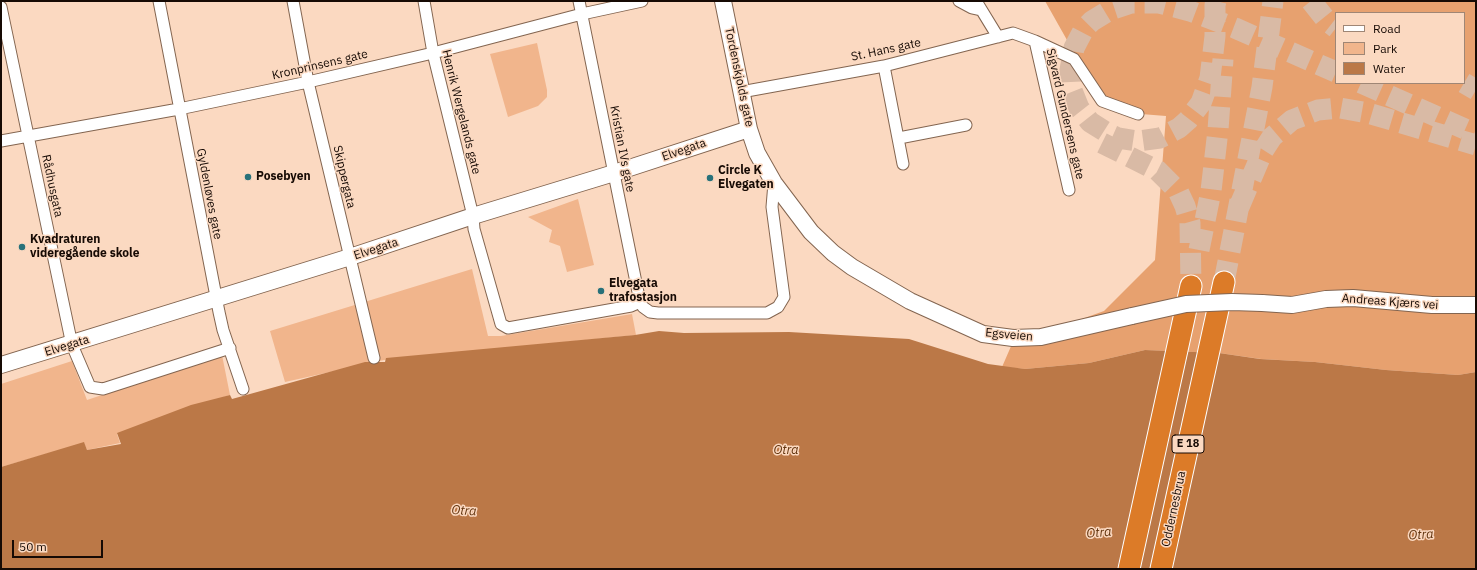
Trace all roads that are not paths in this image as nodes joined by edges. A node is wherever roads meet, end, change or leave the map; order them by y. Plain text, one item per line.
1 (159, 1) edge
2 (293, 1) edge
3 (424, 1) edge
4 (579, 1) edge
5 (642, 1) edge
6 (723, 1) edge
7 (959, 1) edge
8 (978, 6) edge
9 (1, 7) edge
10 (582, 14) junction
11 (998, 37) junction
12 (1035, 41) junction
13 (433, 53) junction
14 (884, 66) junction
15 (308, 82) junction
16 (742, 92) junction
17 (179, 109) junction
18 (1138, 114) dead end
19 (966, 125) dead end
20 (749, 129) junction
21 (28, 136) junction
22 (899, 138) junction
23 (1, 141) edge
24 (757, 153) joint
25 (903, 164) dead end
26 (614, 173) junction
27 (774, 184) junction
28 (1069, 190) dead end
29 (474, 222) junction
30 (350, 257) junction
31 (1224, 282) tunnel mouth
32 (1191, 286) tunnel mouth
33 (216, 299) junction
34 (640, 302) junction
35 (1305, 303) joint
36 (1476, 305) edge
37 (72, 344) junction
38 (230, 348) junction
39 (374, 358) dead end
40 (1, 365) edge
41 (243, 389) dead end
42 (1129, 569) edge
43 (1161, 569) edge

1 - 17 street, Gyldenløves gate
2 - 15 street, Skippergata
3 - 13 street, Henrik Wergelands gate
4 - 10 street, Kristian IVs gate
5 - 10 street, Kronprinsens gate
6 - 16 street, Tordenskjolds gate
7 - 8 street
8 - 11 street
9 - 21 street, Rådhusgata
10 - 13 street, Kronprinsens gate
10 - 26 street, Kristian IVs gate
11 - 12 street, St. Hans gate
11 - 14 street, St. Hans gate
12 - 18 street, Sigvard Gundersens gate
12 - 28 street, Sigvard Gundersens gate
13 - 15 street, Kronprinsens gate
13 - 29 street, Henrik Wergelands gate
14 - 16 street, St. Hans gate
14 - 22 street
15 - 17 street, Kronprinsens gate
15 - 30 street, Skippergata
16 - 20 street, Tordenskjolds gate
17 - 21 street, Kronprinsens gate
17 - 33 street, Gyldenløves gate
19 - 22 street
20 - 24 street, Tordenskjolds gate
20 - 26 street, Elvegata
21 - 23 street, Kronprinsens gate
21 - 37 street, Rådhusgata
22 - 25 street
24 - 27 street, Egsveien
26 - 29 street, Elvegata
26 - 34 street, Kristian IVs gate
27 - 34 street
27 - 35 street, Egsveien, bridge
29 - 30 street, Elvegata
29 - 34 street
30 - 33 street, Elvegata
30 - 39 street, Skippergata
31 - 43 highway, Oddernesbrua / E 18
32 - 42 highway, E 18
33 - 37 street, Elvegata
33 - 38 street, Gyldenløves gate
35 - 36 street, Andreas Kjærs vei
37 - 38 street, Rådhusgata
37 - 40 street, Elvegata
38 - 41 street, Gyldenløves gate

